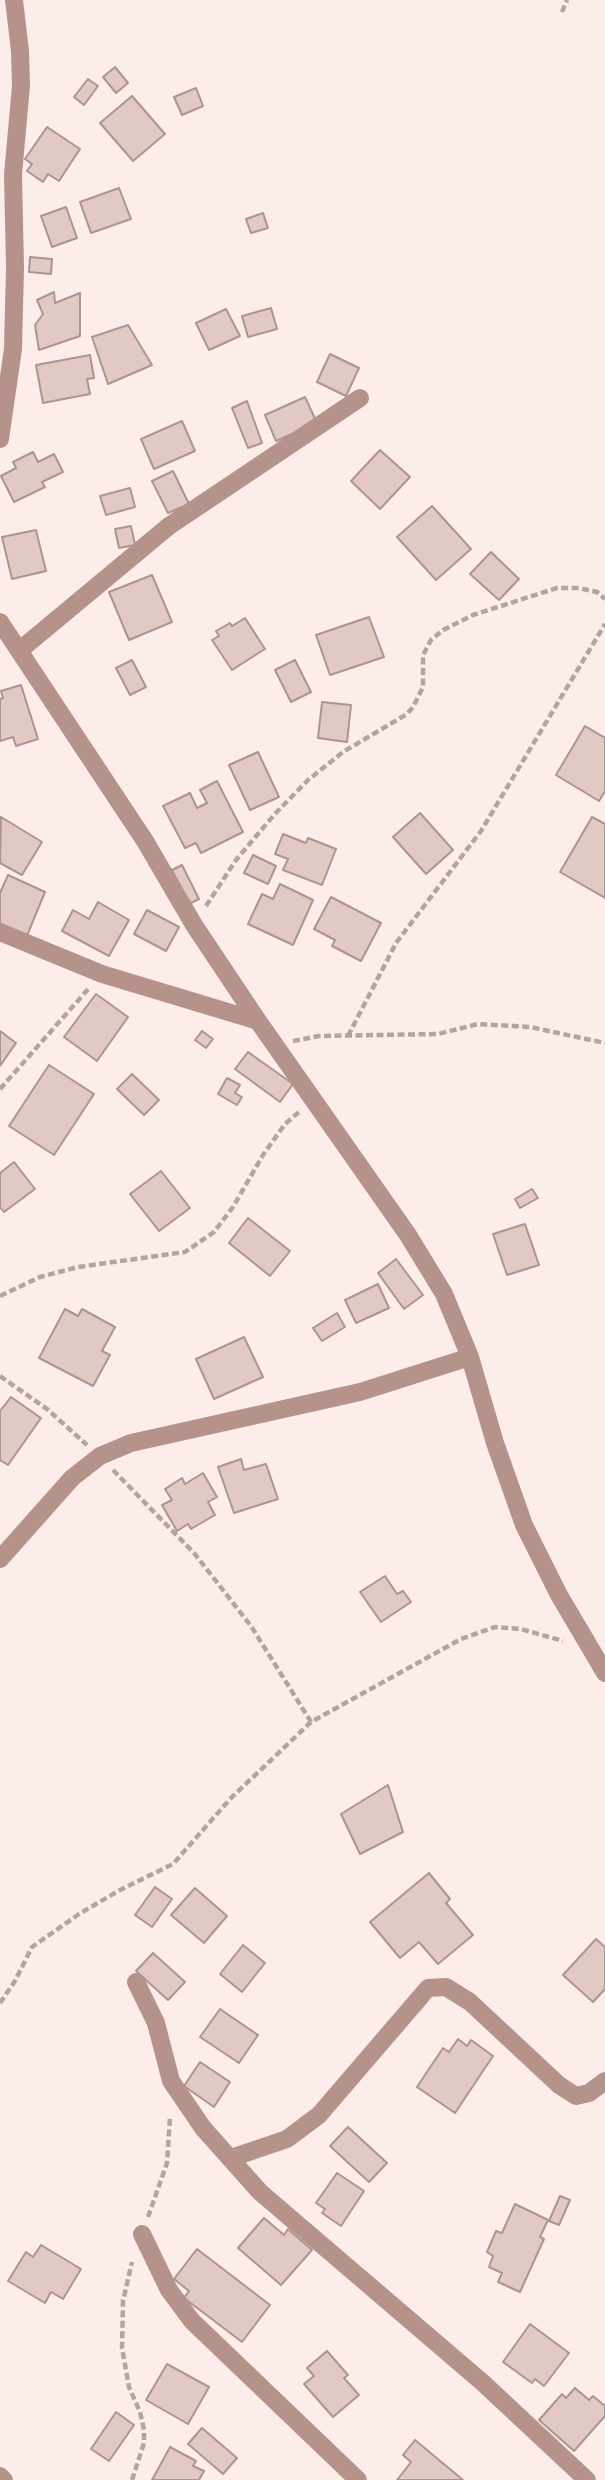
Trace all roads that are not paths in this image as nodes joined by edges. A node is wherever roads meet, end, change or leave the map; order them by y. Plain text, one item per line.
1 (14, 0) edge
2 (7, 179) edge
3 (360, 398) dead end
4 (0, 439) edge
5 (0, 622) edge
6 (20, 650) junction
7 (0, 932) edge
8 (258, 1021) junction
9 (470, 1357) junction
10 (0, 1559) edge
11 (605, 1673) edge
12 (136, 1982) dead end
13 (605, 2081) edge
14 (231, 2158) junction
15 (142, 2234) dead end
16 (0, 2476) edge
17 (4, 2480) edge
18 (358, 2480) edge
19 (587, 2480) edge

1 - 2 street
2 - 4 street
3 - 6 street
5 - 6 street
6 - 8 street
7 - 8 street
8 - 9 street
9 - 10 street
9 - 11 street
12 - 14 street
13 - 14 street
14 - 19 street
15 - 18 street
16 - 17 street

